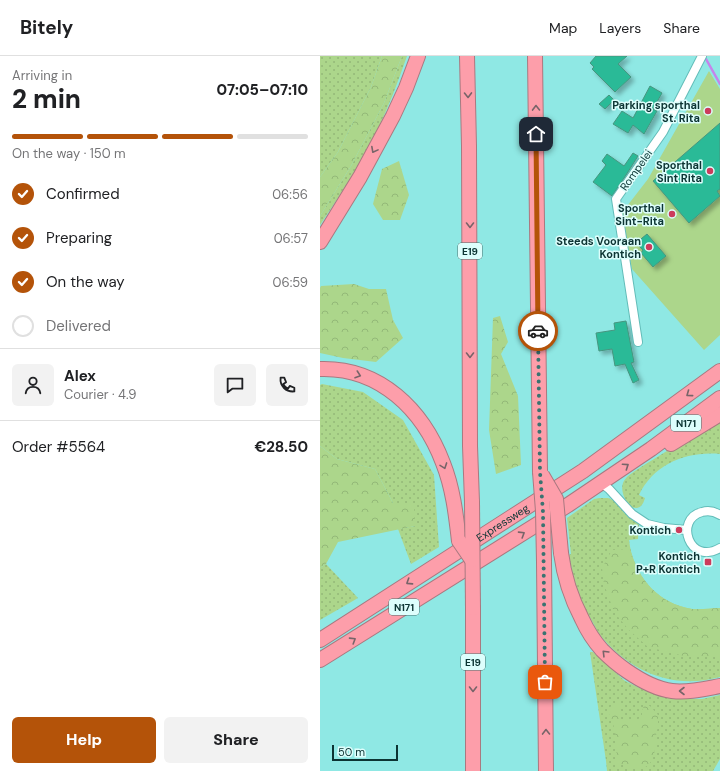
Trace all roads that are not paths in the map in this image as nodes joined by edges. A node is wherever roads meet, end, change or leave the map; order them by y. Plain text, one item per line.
1 (418, 56) edge
2 (467, 56) edge
3 (535, 56) edge
4 (702, 56) edge
5 (320, 242) edge
6 (638, 342) dead end
7 (320, 369) edge
8 (720, 371) edge
9 (720, 398) edge
10 (720, 414) edge
11 (651, 449) junction
12 (583, 470) junction
13 (540, 472) junction
14 (601, 483) junction
15 (720, 515) edge
16 (687, 530) junction
17 (720, 548) edge
18 (472, 560) junction
19 (372, 606) junction
20 (320, 631) edge
21 (320, 640) edge
22 (320, 660) edge
23 (720, 686) edge
24 (474, 771) edge
25 (546, 771) edge

1 -> 5 highway
2 -> 18 highway, E19, bridge
13 -> 3 highway
4 - 6 street, Rompelei
7 -> 18 highway, bridge
8 -> 12 highway, Expressweg / N171
9 - 11 highway, Expressweg / N171
10 - 11 highway
14 -> 11 highway, Expressweg / N171
12 - 14 highway
12 -> 19 highway, Expressweg / N171
23 -> 13 highway, bridge
25 -> 13 highway, bridge
14 - 16 street
22 -> 14 highway, Expressweg / N171
15 - 16 street
16 - 17 street
18 -> 24 highway, E19, bridge
19 - 20 highway
19 - 21 highway, Expressweg / N171

